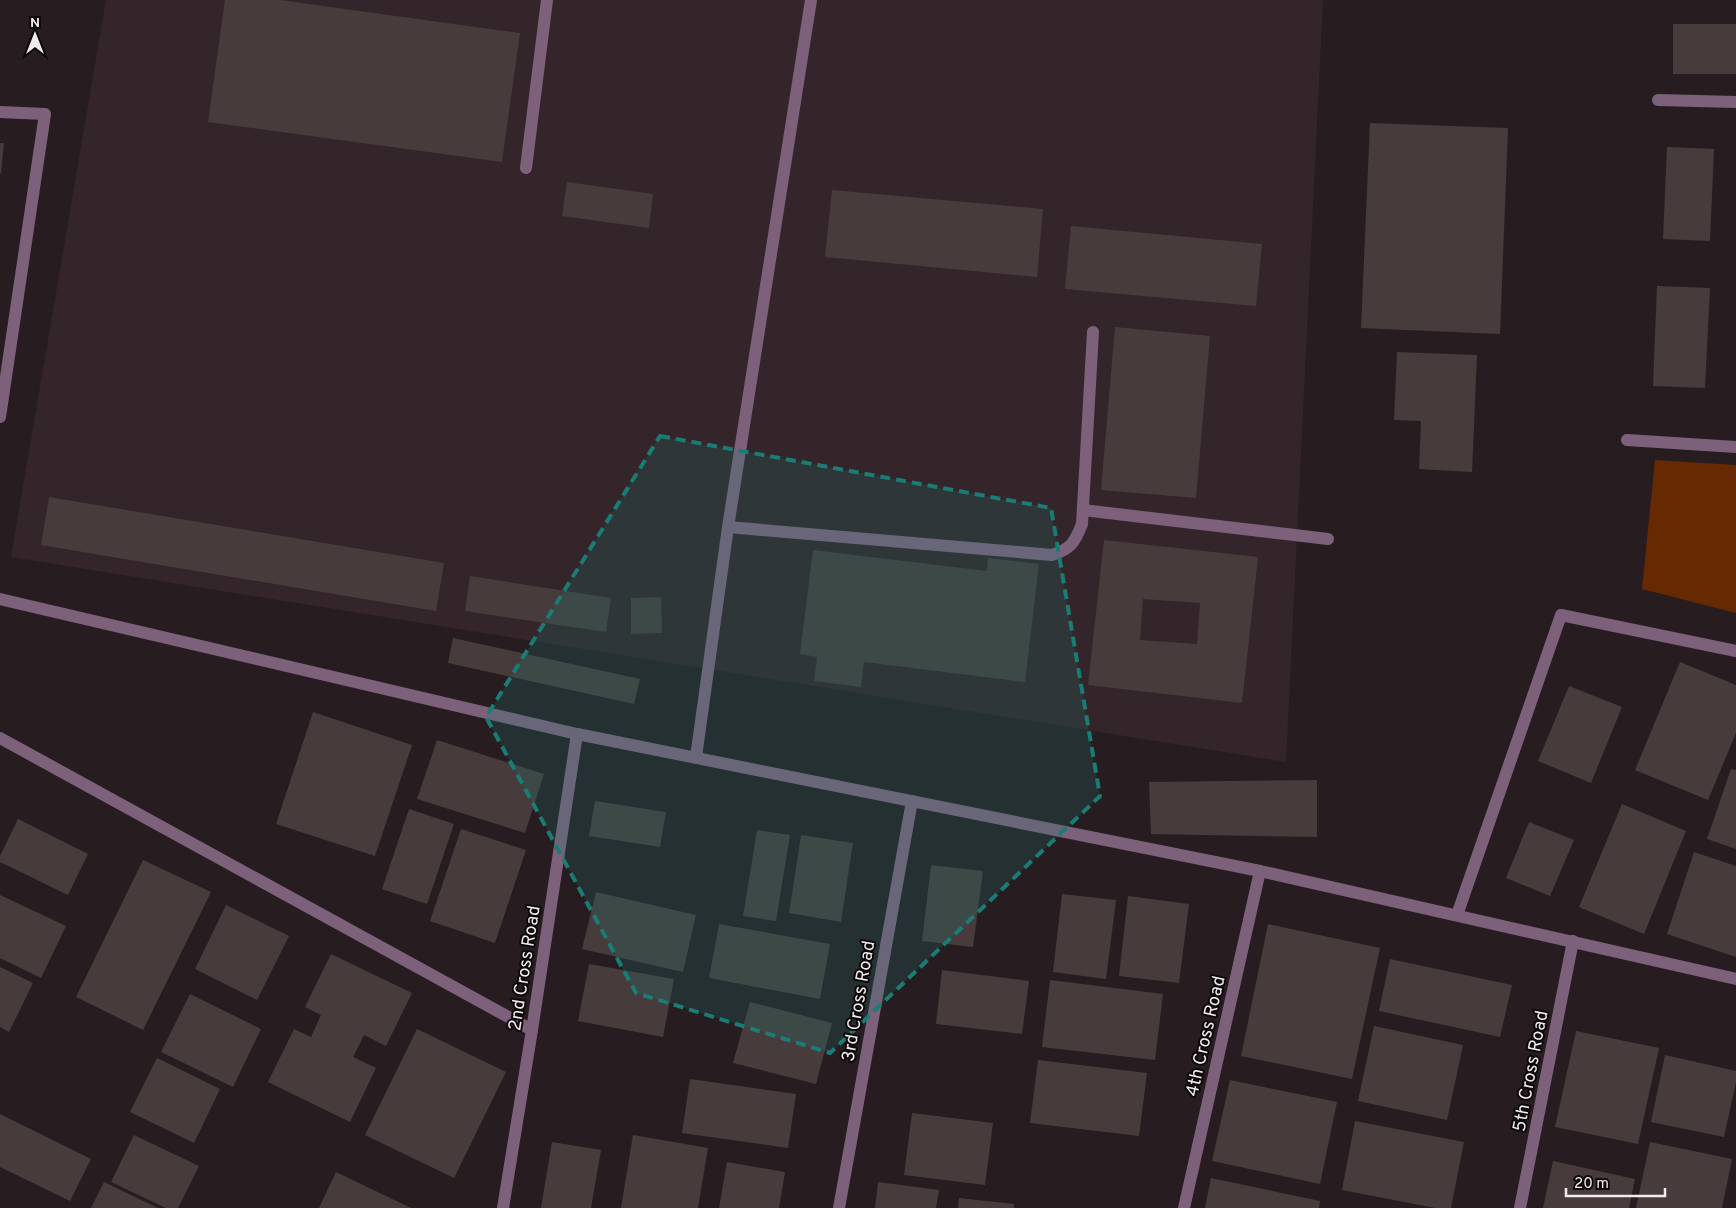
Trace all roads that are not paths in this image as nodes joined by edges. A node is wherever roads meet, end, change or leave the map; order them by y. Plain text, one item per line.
1 (547, 0) edge
2 (810, 0) edge
3 (1658, 100) dead end
4 (1736, 102) edge
5 (0, 112) edge
6 (526, 168) dead end
7 (1093, 332) dead end
8 (4, 361) edge
9 (0, 417) edge
10 (1627, 440) dead end
11 (1736, 447) edge
12 (1083, 510) junction
13 (728, 527) junction
14 (1328, 539) dead end
15 (0, 599) edge
16 (1736, 652) edge
17 (577, 734) junction
18 (0, 738) edge
19 (696, 757) junction
20 (912, 801) junction
21 (1260, 871) junction
22 (1457, 915) junction
23 (1573, 941) junction
24 (1736, 979) edge
25 (532, 1030) junction
26 (503, 1208) edge
27 (839, 1208) edge
28 (1184, 1208) edge
29 (1520, 1208) edge

1 - 6 street
2 - 13 street
3 - 4 street
5 - 8 street
7 - 12 street
8 - 9 street
10 - 11 street
12 - 13 street
12 - 14 street
13 - 19 street
15 - 17 street
16 - 22 street
17 - 19 street
17 - 25 street, 2nd Cross Road
18 - 25 street
19 - 20 street
20 - 21 street
20 - 27 street, 3rd Cross Road
21 - 22 street
21 - 28 street, 4th Cross Road
22 - 23 street
23 - 24 street
23 - 29 street, 5th Cross Road
25 - 26 street, 2nd Cross Road

